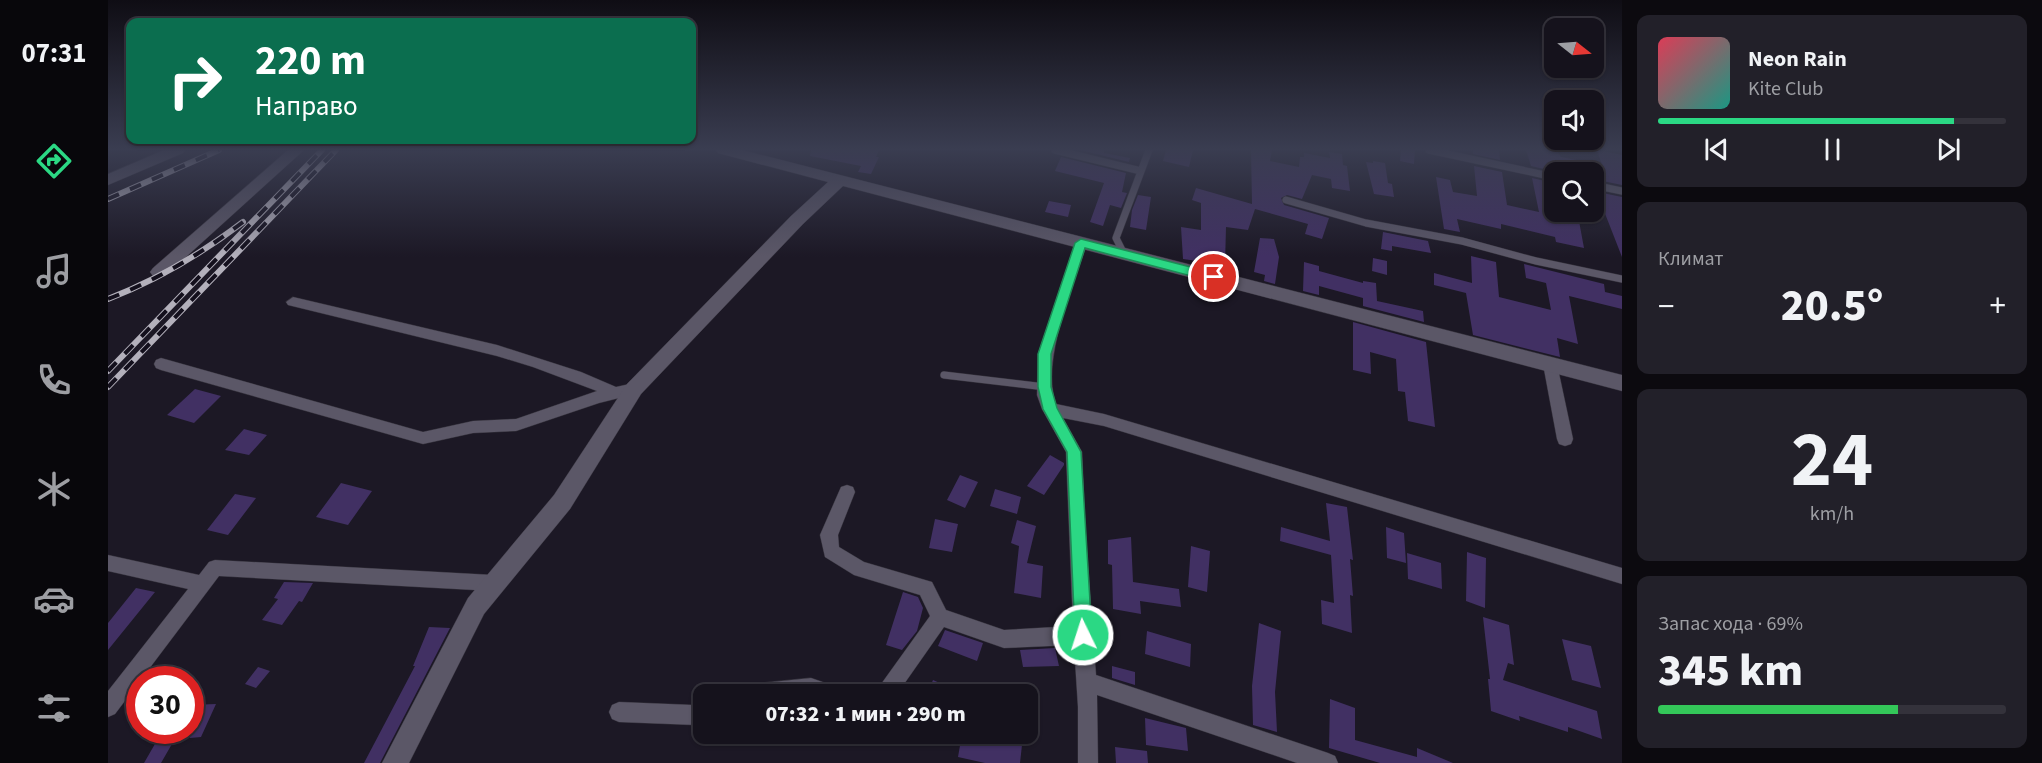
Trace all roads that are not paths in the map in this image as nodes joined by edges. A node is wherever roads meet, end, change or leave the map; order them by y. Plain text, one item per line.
1 (257, 186) edge
2 (835, 186) edge
3 (853, 186) edge
4 (1136, 186) edge
5 (1604, 187) edge
6 (1622, 191) edge
7 (1286, 200) dead end
8 (1081, 243) junction
9 (1124, 254) junction
10 (159, 273) dead end
11 (1622, 279) edge
12 (293, 302) dead end
13 (161, 364) dead end
14 (1550, 364) junction
15 (944, 375) dead end
16 (1622, 384) edge
17 (1044, 387) junction
18 (624, 391) junction
19 (1050, 409) junction
20 (1565, 439) dead end
21 (847, 492) dead end
22 (108, 563) edge
23 (1622, 576) edge
24 (494, 583) junction
25 (203, 584) junction
26 (940, 617) junction
27 (1083, 635) junction
28 (1086, 682) junction
29 (893, 684) edge
30 (108, 707) edge
31 (619, 712) dead end
32 (693, 715) edge
33 (395, 763) edge
34 (1088, 763) edge
35 (1328, 763) edge

1 - 10 street
2 - 18 street
3 - 8 street
4 - 9 lane
5 - 6 lane
7 - 11 lane
8 - 9 street
8 - 17 street
9 - 14 street
12 - 18 street
13 - 18 street
14 - 16 street
14 - 20 street
15 - 17 lane
17 - 19 street
18 - 24 street
19 - 23 street
19 - 27 street
21 - 26 street
22 - 25 street
24 - 25 street
24 - 33 street
25 - 30 street
26 - 27 street
26 - 29 street
27 - 28 street
28 - 34 street
28 - 35 street
31 - 32 street

